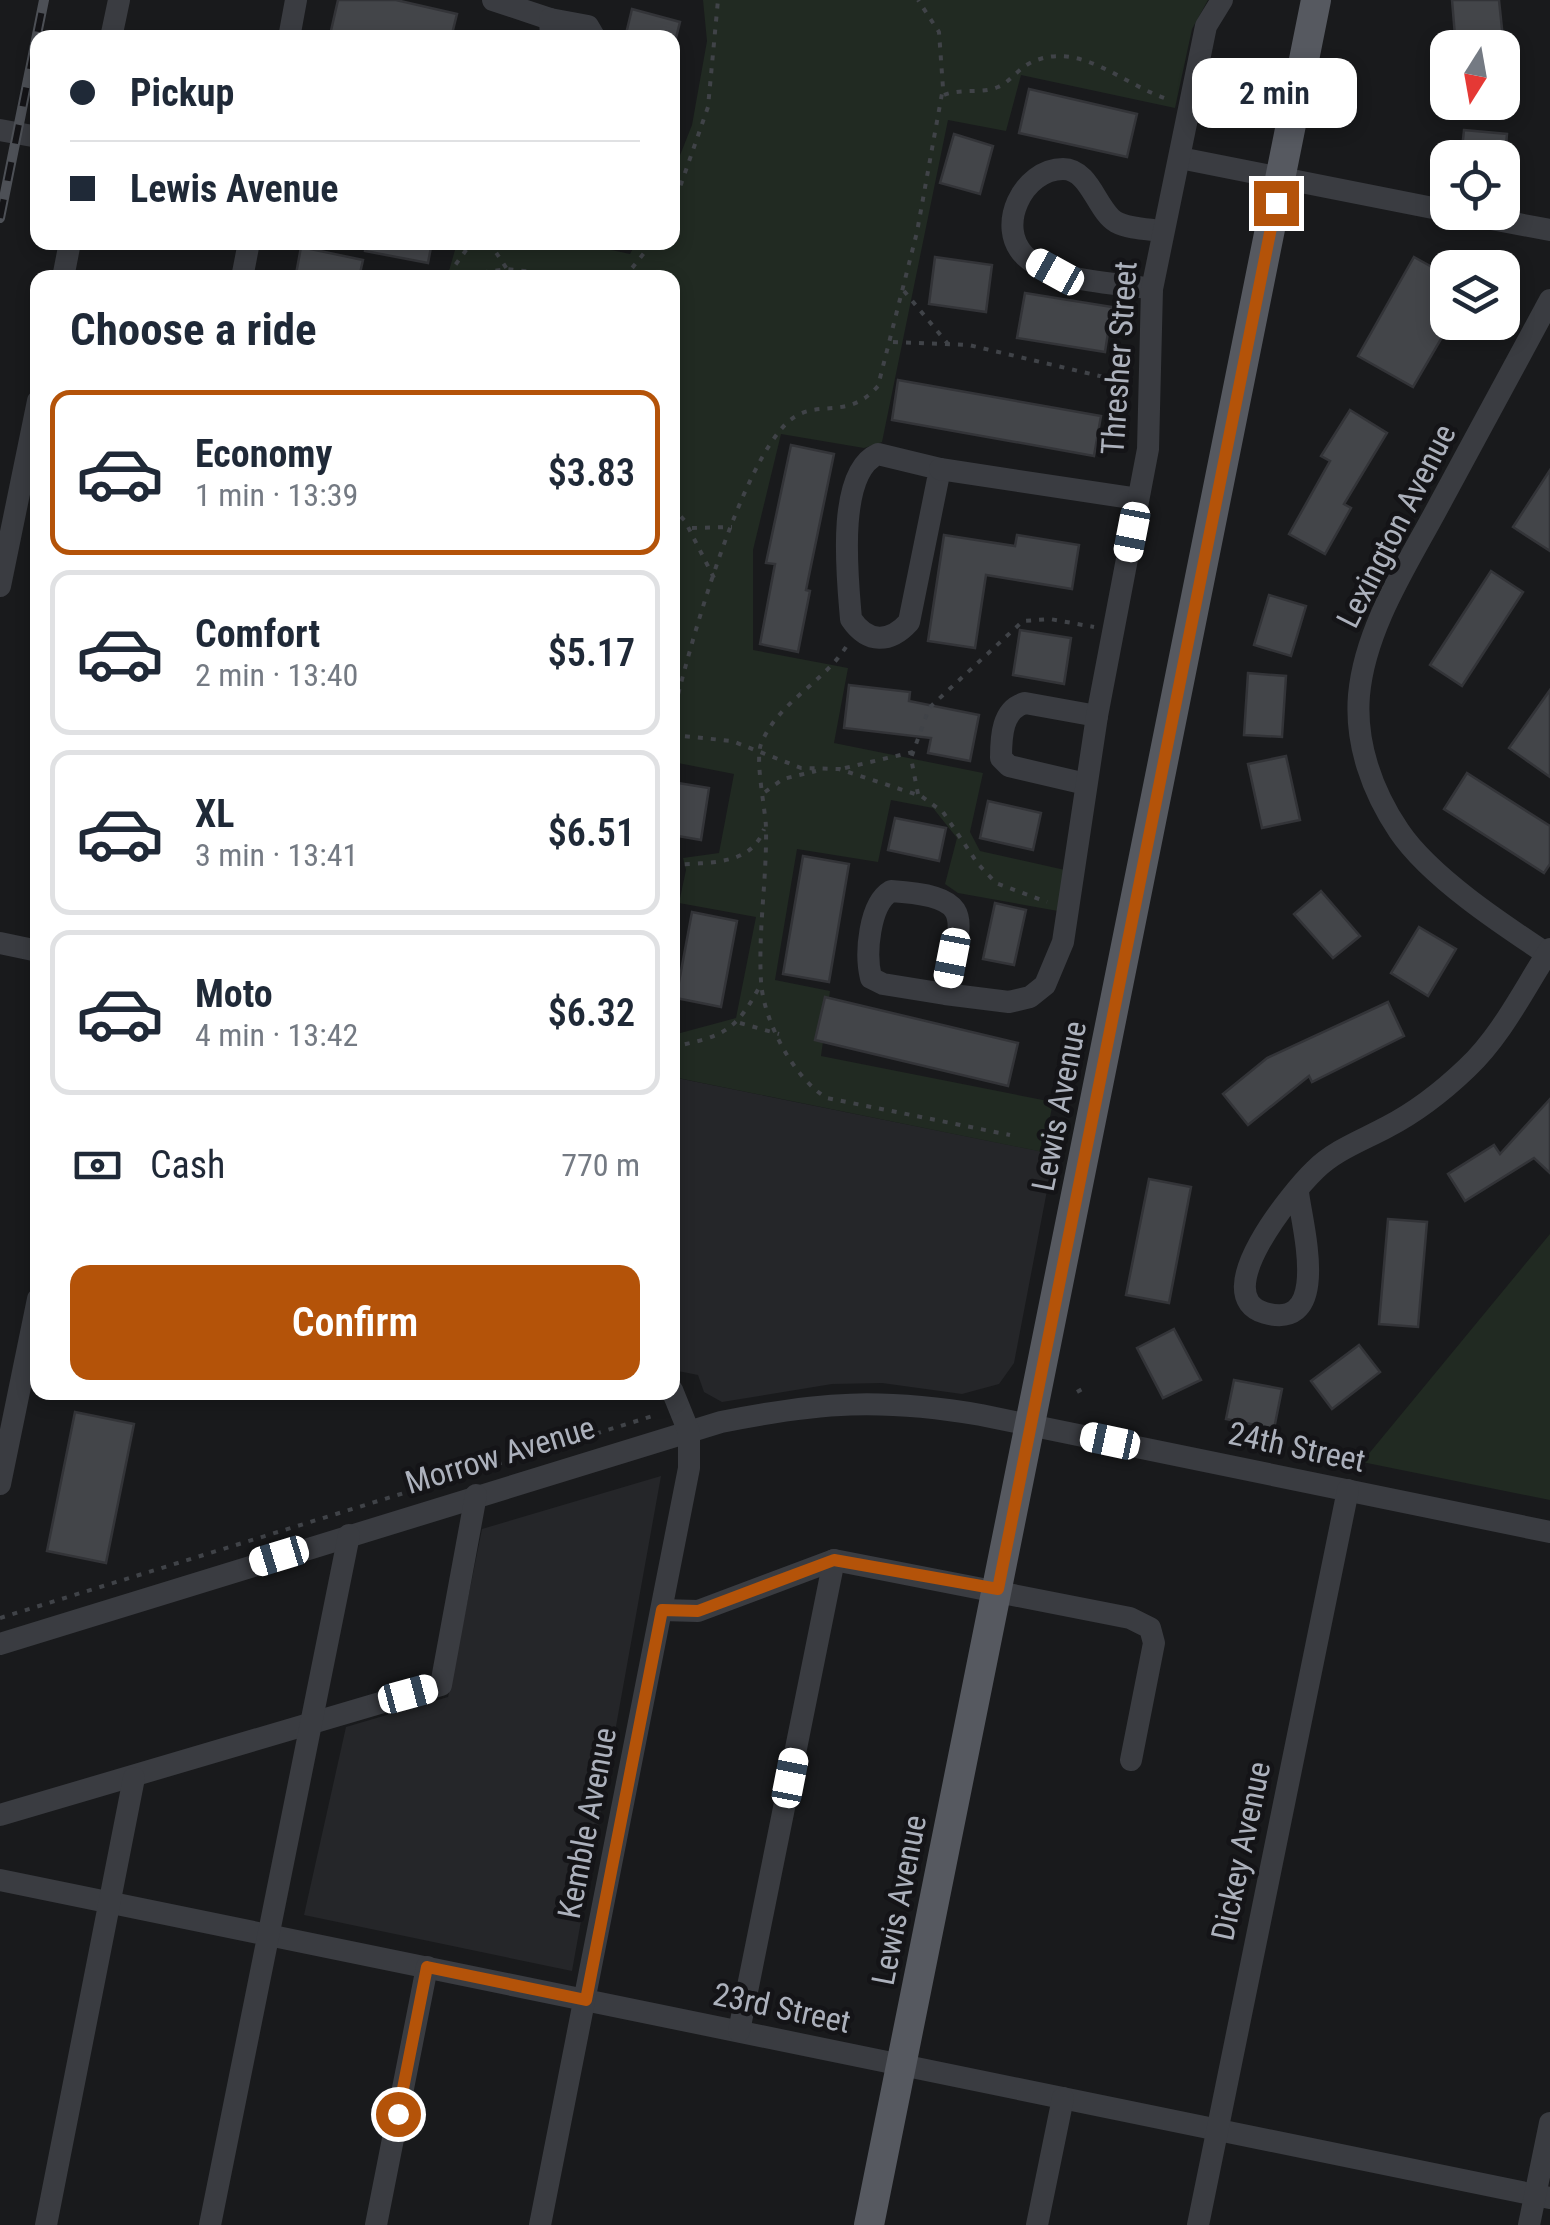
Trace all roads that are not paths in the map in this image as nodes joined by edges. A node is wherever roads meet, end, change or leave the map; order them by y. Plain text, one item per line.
1 (119, 0) edge
2 (296, 0) edge
3 (493, 0) edge
4 (1222, 0) edge
5 (1316, 0) edge
6 (551, 28) edge
7 (113, 30) edge
8 (290, 30) edge
9 (590, 30) edge
10 (0, 130) edge
11 (30, 136) edge
12 (1180, 158) junction
13 (1280, 179) junction
14 (1430, 208) edge
15 (1520, 224) edge
16 (1550, 230) edge
17 (1162, 231) junction
18 (1152, 289) junction
19 (1550, 300) edge
20 (30, 440) edge
21 (940, 469) junction
22 (1138, 499) junction
23 (0, 586) edge
24 (1097, 716) junction
25 (1086, 784) junction
26 (0, 944) edge
27 (30, 950) edge
28 (1549, 954) edge
29 (945, 994) junction
30 (1298, 1192) junction
31 (30, 1338) edge
32 (676, 1400) edge
33 (1030, 1425) junction
34 (689, 1432) junction
35 (0, 1484) edge
36 (1348, 1490) junction
37 (476, 1495) junction
38 (1550, 1532) edge
39 (349, 1534) junction
40 (834, 1560) junction
41 (998, 1589) junction
42 (662, 1610) junction
43 (0, 1644) edge
44 (312, 1720) junction
45 (1131, 1760) dead end
46 (134, 1778) junction
47 (0, 1816) edge
48 (0, 1880) edge
49 (108, 1902) junction
50 (269, 1934) junction
51 (427, 1967) junction
52 (586, 2000) junction
53 (739, 2031) junction
54 (902, 2068) junction
55 (1063, 2098) junction
56 (1550, 2123) edge
57 (1217, 2129) junction
58 (1543, 2196) edge
59 (46, 2225) edge
60 (210, 2225) edge
61 (376, 2225) edge
62 (540, 2225) edge
63 (869, 2225) edge
64 (1037, 2225) edge
65 (1198, 2225) edge
66 (1530, 2225) edge

1 - 7 street
2 - 8 street
3 - 6 street
4 - 12 street, Thresher Street
5 - 13 main road, Lewis Avenue
6 - 9 street
10 - 11 street
12 - 13 street
12 - 17 street, Thresher Street
13 - 14 street
13 - 33 main road, Lewis Avenue
15 - 16 street
17 - 18 street, Thresher Street
17 - 18 street
18 - 22 street, Thresher Street
19 - 28 street, Lexington Avenue
20 - 23 street
21 - 21 street
21 - 22 street
22 - 24 street, Thresher Street
24 - 25 street, Thresher Street
24 - 25 street
25 - 29 street, Thresher Street
26 - 27 street
28 - 30 street
29 - 29 street
30 - 30 street
31 - 35 street
32 - 34 street
33 - 34 street, Morrow Avenue
33 - 36 street, 24th Street
33 - 41 main road, Lewis Avenue
34 - 37 street, Morrow Avenue
34 - 42 street, Kemble Avenue
36 - 38 street, 24th Street
36 - 57 street, Dickey Avenue
37 - 39 street, Morrow Avenue
37 - 44 street
39 - 43 street, Morrow Avenue
39 - 44 street
40 - 41 street
40 - 42 street
40 - 53 street
41 - 45 street
41 - 54 main road, Lewis Avenue
42 - 52 street, Kemble Avenue
44 - 46 street
44 - 50 street
46 - 47 street
46 - 49 street
48 - 49 street, 23rd Street
49 - 50 street, 23rd Street
49 - 59 street
50 - 51 street, 23rd Street
50 - 60 street
51 - 52 street, 23rd Street
51 - 61 street
52 - 53 street, 23rd Street
52 - 62 street, Kemble Avenue
53 - 54 street, 23rd Street
54 - 55 street, 23rd Street
54 - 63 main road, Lewis Avenue
55 - 57 street, 23rd Street
55 - 64 street
56 - 58 street
57 - 58 street, 23rd Street
57 - 65 street, Dickey Avenue
58 - 66 street

